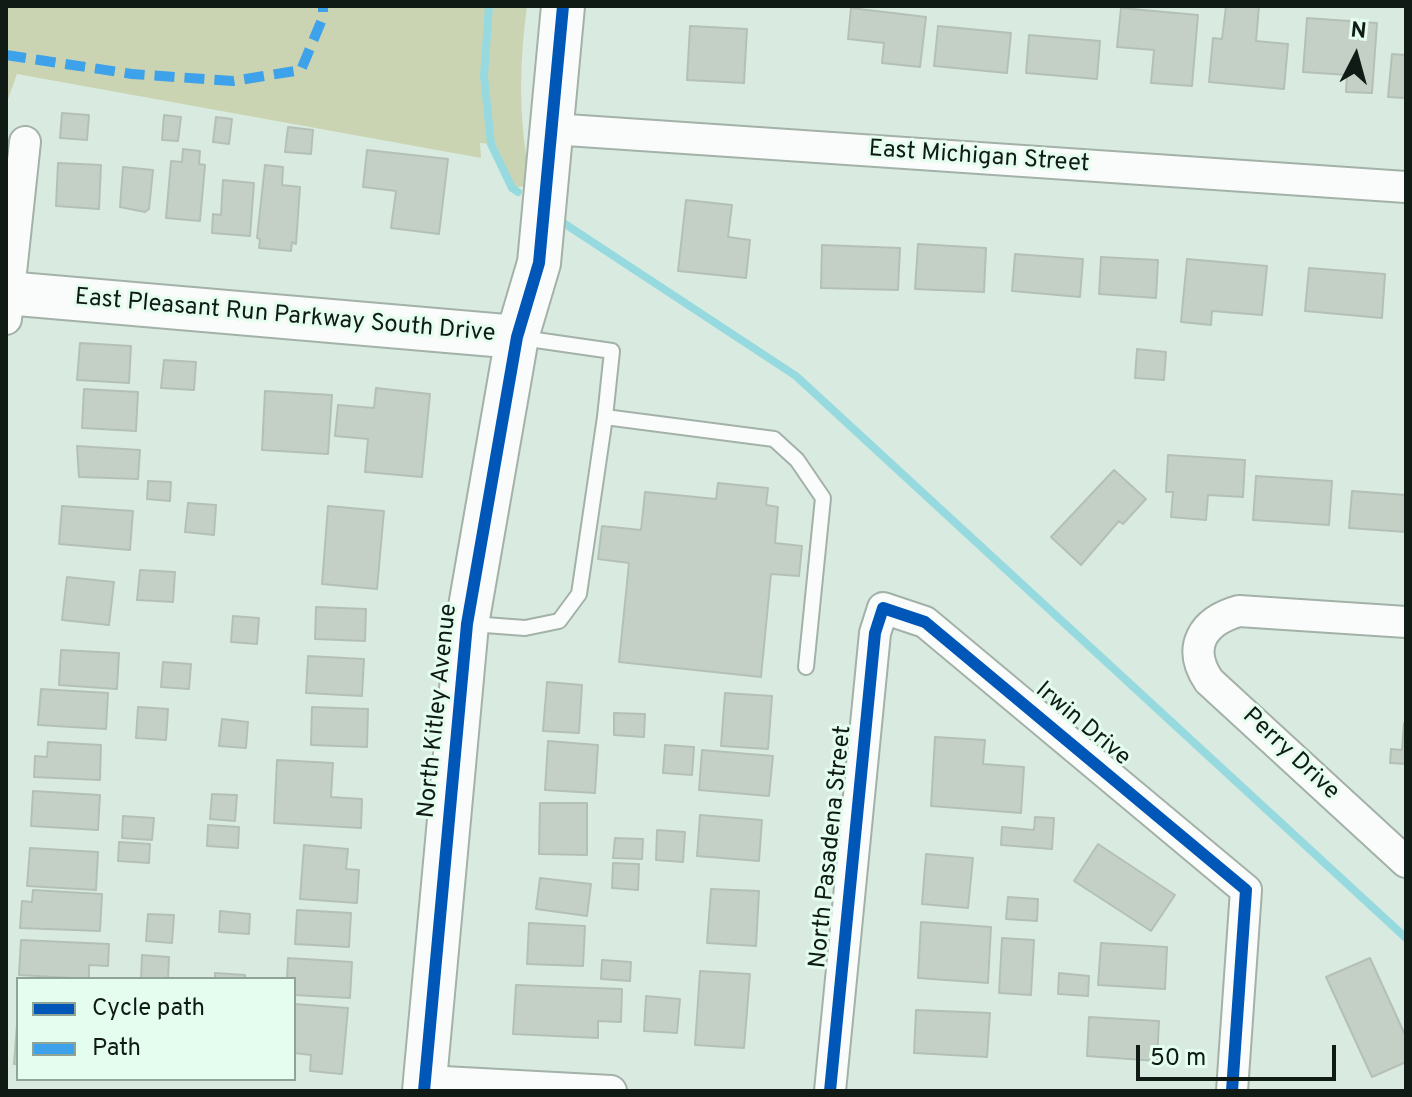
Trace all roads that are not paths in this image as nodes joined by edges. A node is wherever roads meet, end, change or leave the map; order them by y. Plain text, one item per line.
1 (563, 6) edge
2 (552, 129) junction
3 (25, 142) dead end
4 (1406, 187) edge
5 (7, 302) edge
6 (517, 337) junction
7 (605, 417) junction
8 (883, 608) joint
9 (1406, 622) edge
10 (467, 624) junction
11 (806, 667) dead end
12 (1406, 862) edge
13 (424, 1086) edge
14 (611, 1091) edge
15 (830, 1091) edge
16 (1232, 1091) edge

1 - 2 street, East Pleasant Run Parkway South Drive
2 - 4 street, East Michigan Street
2 - 6 street, East Pleasant Run Parkway South Drive
3 - 5 street
5 - 6 street, East Pleasant Run Parkway South Drive
6 - 7 lane
6 - 10 street, North Kitley Avenue
7 - 10 lane
7 - 11 lane
8 - 15 street, North Pasadena Street
8 - 16 street, Irwin Drive
9 - 12 street, Perry Drive
10 - 13 street, North Kitley Avenue
13 - 14 street

